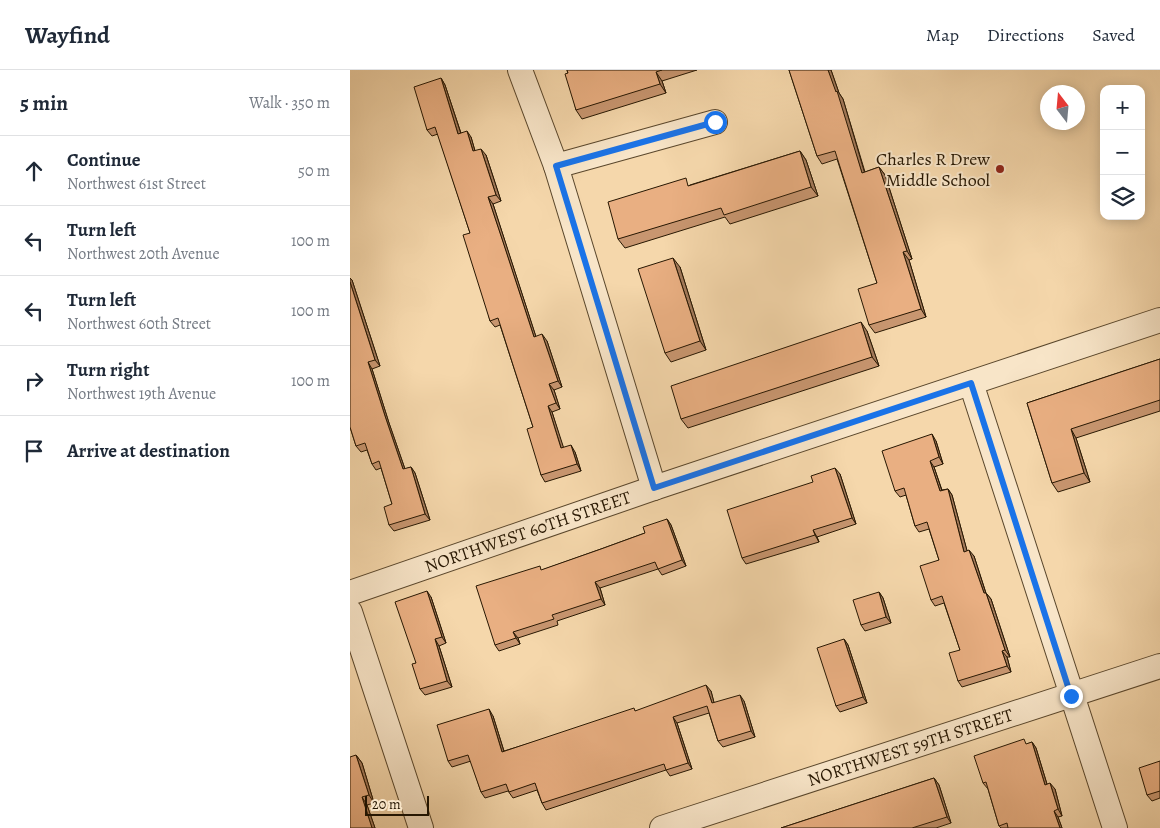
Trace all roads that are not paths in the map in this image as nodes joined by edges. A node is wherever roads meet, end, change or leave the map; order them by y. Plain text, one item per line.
1 (520, 70) edge
2 (715, 122) dead end
3 (556, 166) junction
4 (1160, 320) edge
5 (971, 383) junction
6 (654, 488) junction
7 (350, 593) edge
8 (350, 612) edge
9 (1160, 666) edge
10 (1071, 696) junction
11 (422, 828) edge
12 (662, 828) edge
13 (1115, 828) edge

1 - 3 street
2 - 3 street
3 - 6 street
4 - 5 street, NORTHWEST 60TH STREET
5 - 6 street, NORTHWEST 60TH STREET
5 - 10 street
6 - 7 street, NORTHWEST 60TH STREET
8 - 11 street
9 - 10 street, NORTHWEST 59TH STREET
10 - 12 street, NORTHWEST 59TH STREET
10 - 13 street

